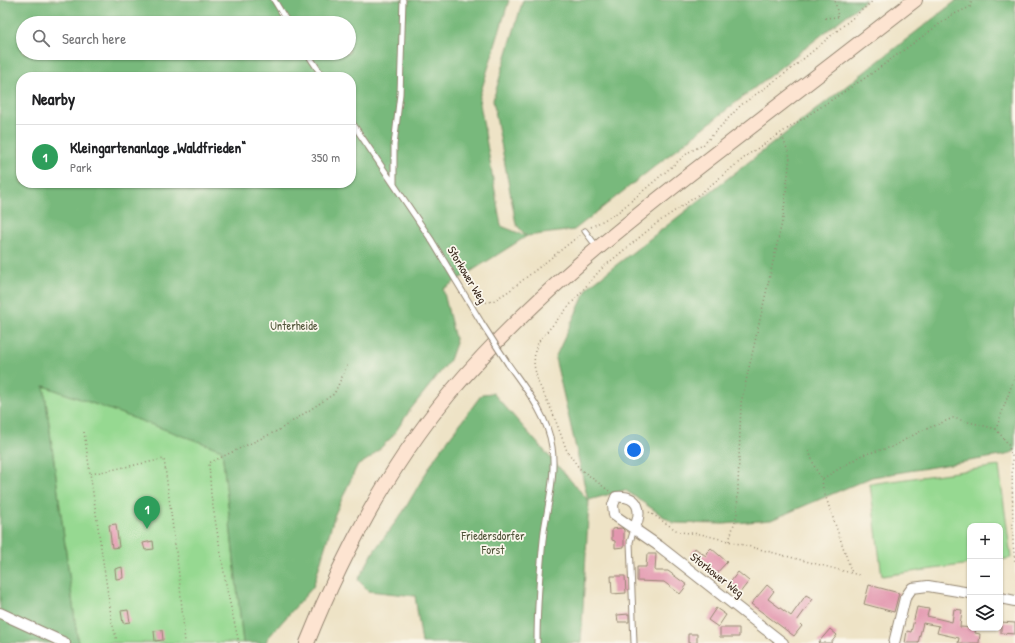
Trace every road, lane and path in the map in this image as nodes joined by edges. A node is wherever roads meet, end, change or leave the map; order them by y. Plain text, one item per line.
1 (274, 0) edge
2 (403, 0) edge
3 (835, 0) edge
4 (874, 0) edge
5 (915, 0) edge
6 (972, 0) edge
7 (284, 16) edge
8 (825, 18) dead end
9 (312, 60) edge
10 (320, 72) edge
11 (356, 128) edge
12 (781, 134) junction
13 (394, 184) junction
14 (585, 231) junction
15 (598, 248) junction
16 (471, 306) junction
17 (348, 364) dead end
18 (1015, 376) edge
19 (996, 429) junction
20 (84, 432) dead end
21 (809, 451) dead end
22 (91, 474) junction
23 (1015, 475) edge
24 (822, 478) junction
25 (1012, 479) junction
26 (608, 490) dead end
27 (1014, 508) edge
28 (639, 510) junction
29 (634, 529) junction
30 (729, 541) junction
31 (1015, 562) edge
32 (852, 573) junction
33 (859, 575) dead end
34 (967, 592) edge
35 (1003, 599) edge
36 (1015, 601) edge
37 (0, 613) edge
38 (117, 641) dead end
39 (65, 643) edge
40 (185, 643) edge
41 (240, 643) edge
42 (307, 643) edge
43 (537, 643) edge
44 (634, 643) edge
45 (782, 643) edge
46 (894, 643) edge

1 - 7 lane
2 - 13 lane
3 - 8 path
4 - 14 path
5 - 15 main road
6 - 12 path
9 - 10 lane
11 - 13 lane, Storkower Weg
12 - 26 path
12 - 30 path
13 - 16 lane, Storkower Weg
14 - 15 lane
14 - 16 path
15 - 42 main road
16 - 43 lane, Storkower Weg, bridge
17 - 41 path
18 - 19 path
19 - 24 path
19 - 25 path
20 - 22 path
21 - 24 path
22 - 38 path
22 - 40 path
23 - 25 path
24 - 32 path
25 - 27 path
27 - 31 path
28 - 29 street
28 - 29 street, Storkower Weg
28 - 30 path
29 - 44 lane
29 - 45 street, Storkower Weg
30 - 32 path
32 - 33 path
34 - 46 street
35 - 36 street
37 - 39 street

